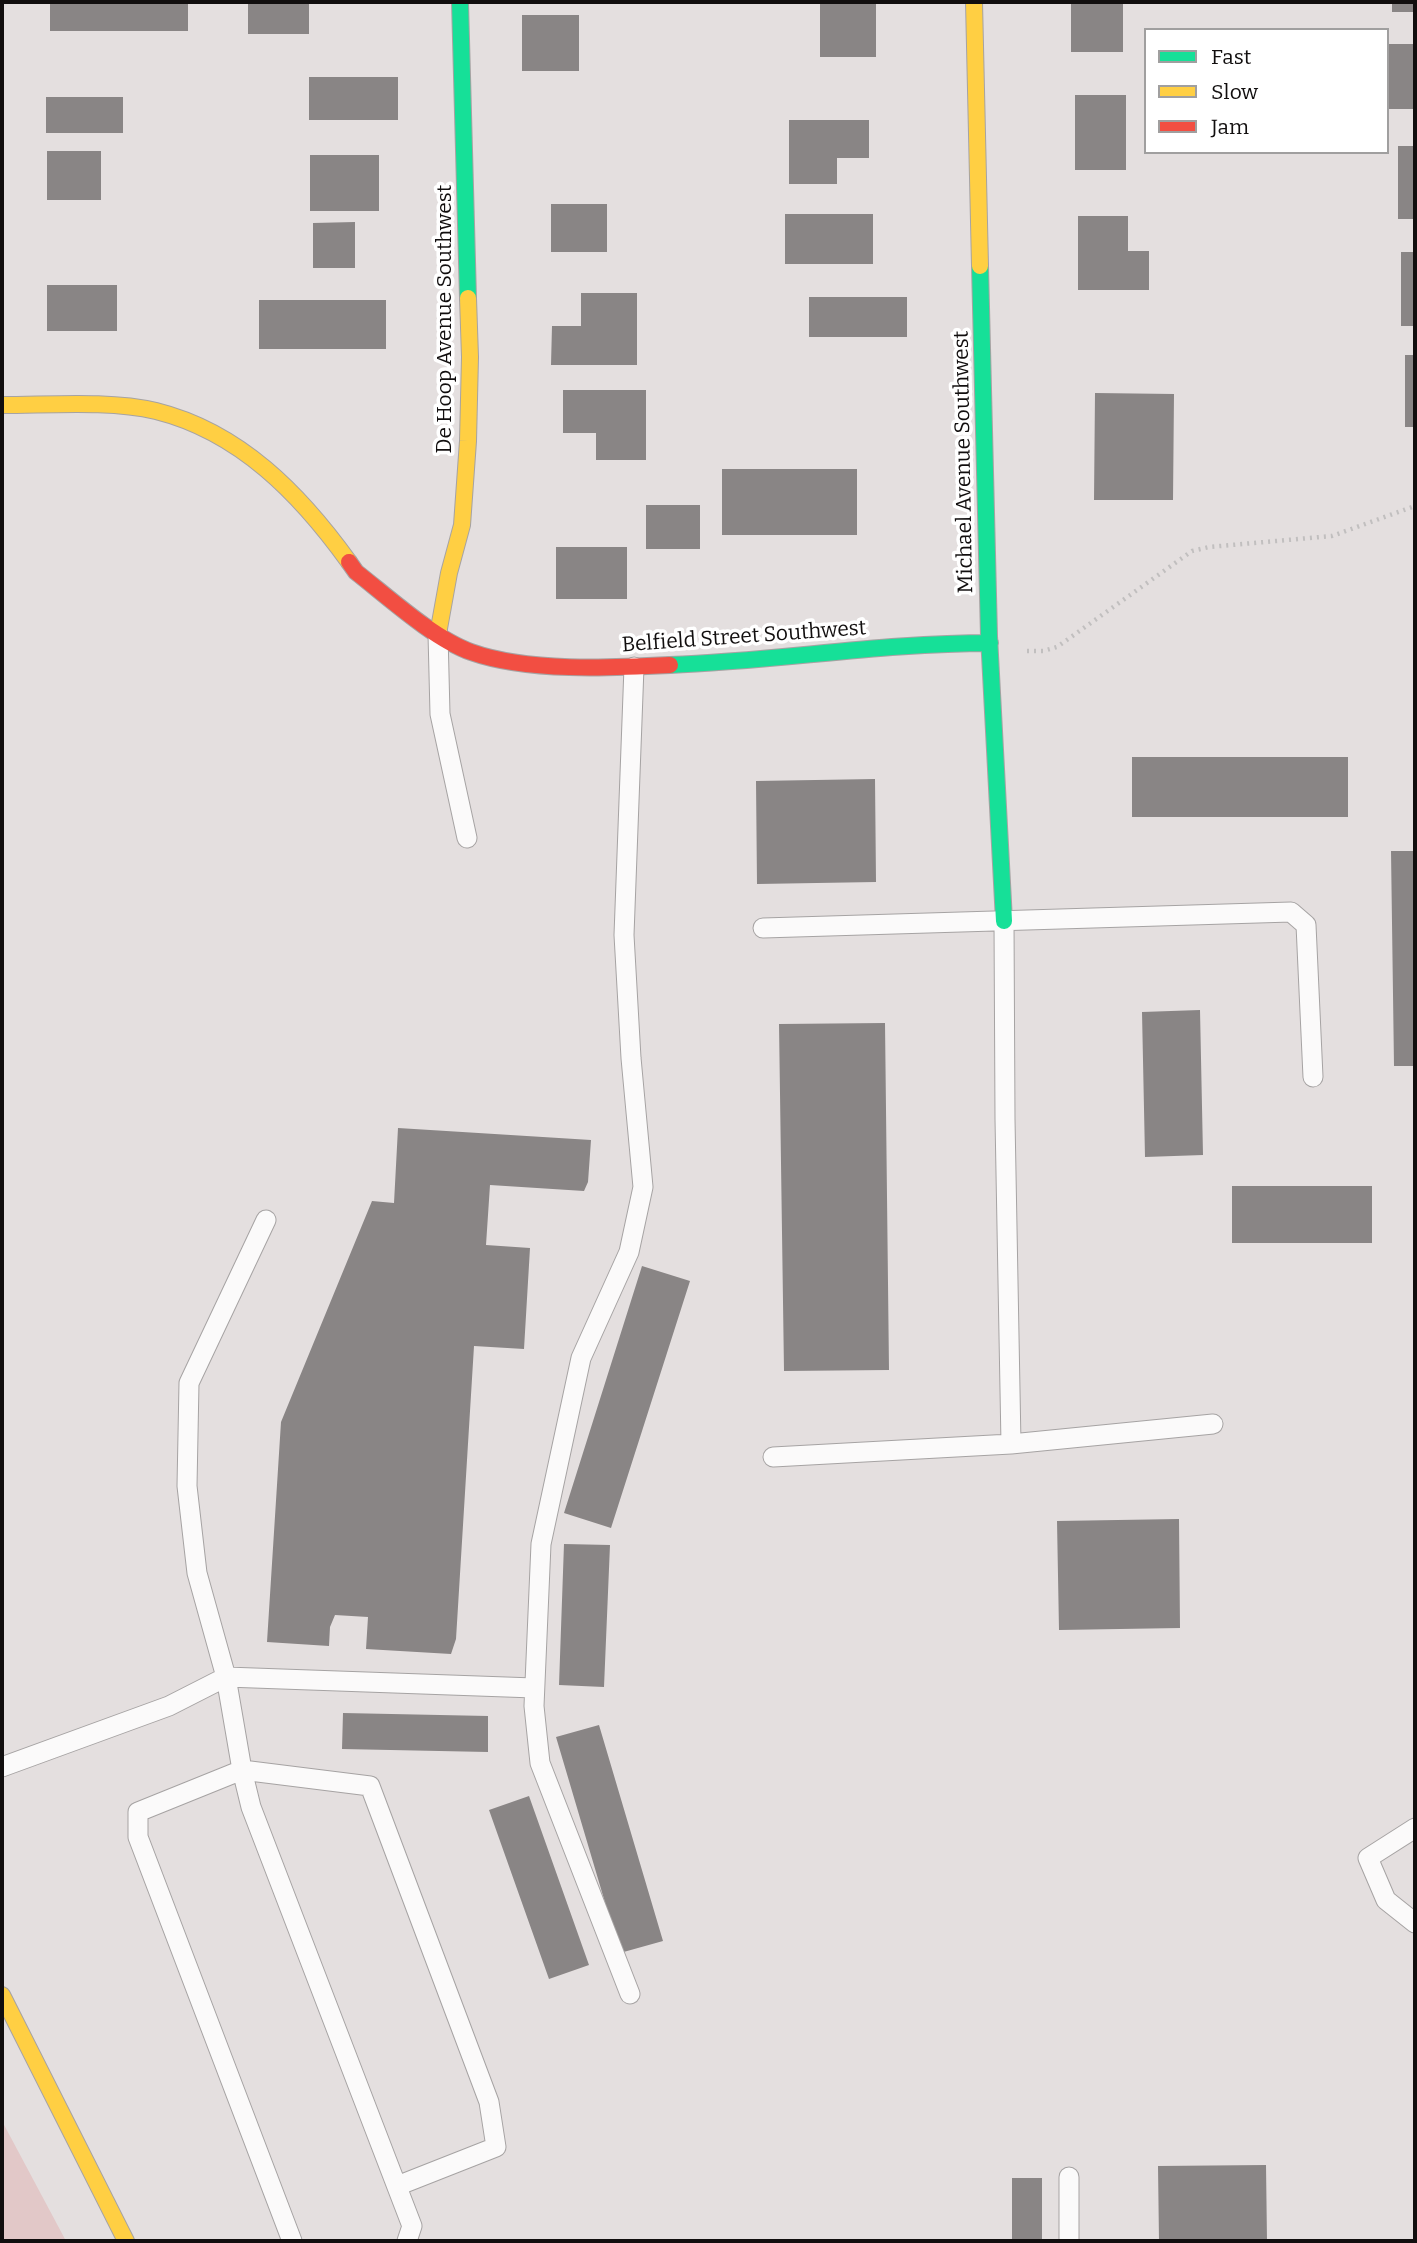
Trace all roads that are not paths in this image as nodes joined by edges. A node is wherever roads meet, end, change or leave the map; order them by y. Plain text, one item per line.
1 (460, 2) edge
2 (974, 2) edge
3 (2, 405) edge
4 (438, 634) junction
5 (990, 643) junction
6 (634, 667) junction
7 (467, 838) dead end
8 (1004, 921) junction
9 (763, 928) dead end
10 (1313, 1077) dead end
11 (266, 1220) dead end
12 (1213, 1424) dead end
13 (1011, 1444) junction
14 (773, 1457) dead end
15 (226, 1677) junction
16 (534, 1688) junction
17 (2, 1767) edge
18 (242, 1770) junction
19 (1415, 1828) edge
20 (1415, 1923) edge
21 (630, 1994) dead end
22 (2, 1995) edge
23 (1069, 2177) dead end
24 (397, 2186) junction
25 (126, 2241) edge
26 (292, 2241) edge
27 (407, 2241) edge
28 (1069, 2241) edge

1 - 4 street, De Hoop Avenue Southwest
2 - 5 street, Michael Avenue Southwest
3 - 4 street, Belfield Street Southwest
4 - 6 street, Belfield Street Southwest
4 - 7 lane
5 - 6 street, Belfield Street Southwest
5 - 8 street, Michael Avenue Southwest
6 - 16 lane
8 - 9 lane
8 - 10 lane
8 - 13 lane
11 - 15 lane
12 - 13 lane
13 - 14 lane
15 - 16 lane
15 - 17 lane
15 - 18 lane
16 - 21 lane
18 - 24 lane
18 - 24 lane
18 - 26 lane
19 - 20 lane
22 - 25 street
23 - 28 lane
24 - 27 lane

